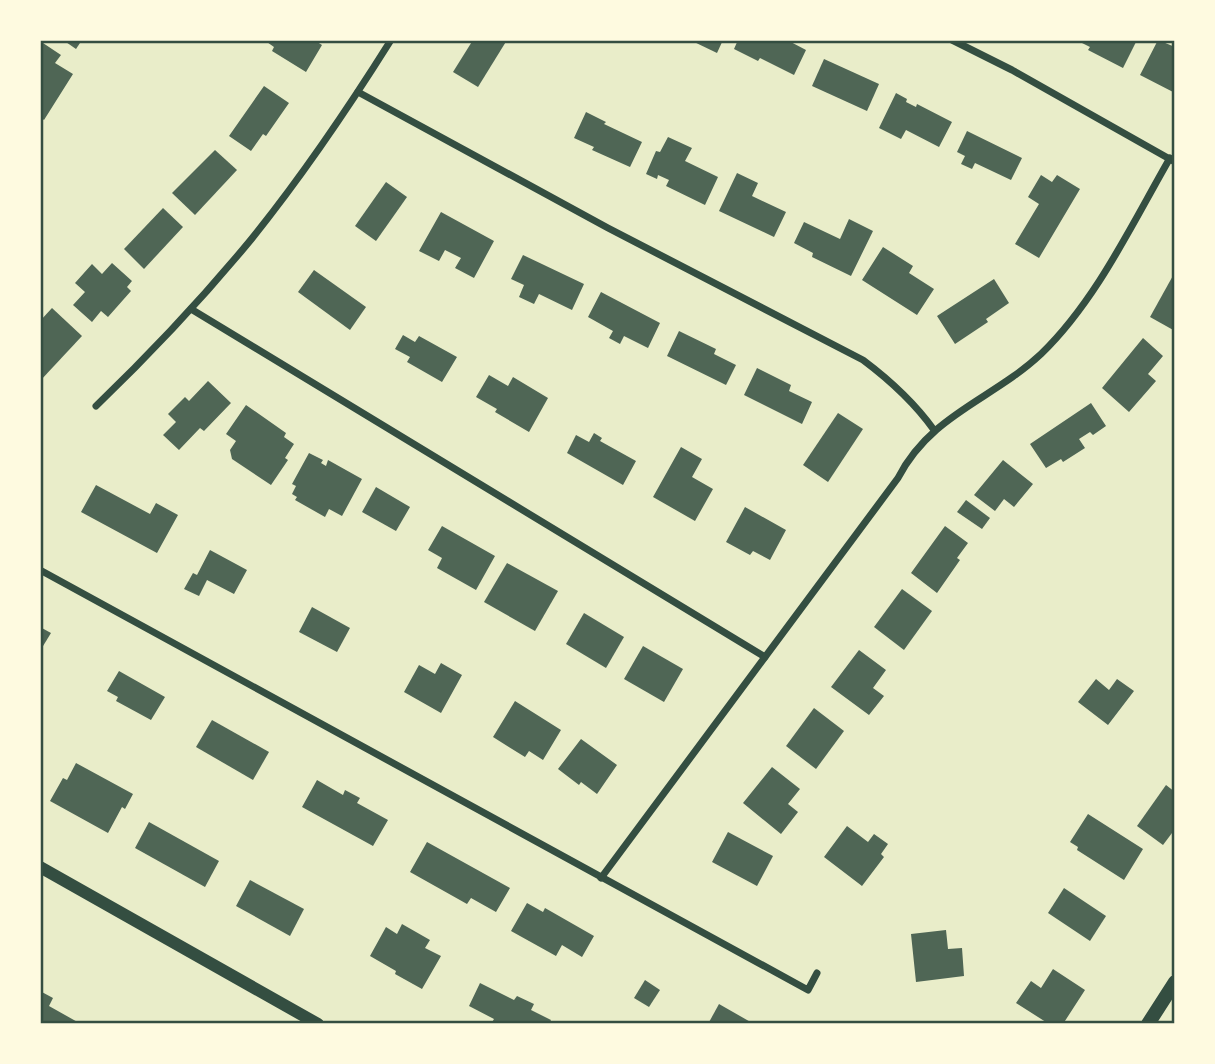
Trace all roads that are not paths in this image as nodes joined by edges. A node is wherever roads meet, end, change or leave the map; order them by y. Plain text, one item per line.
1 (391, 40) edge
2 (952, 40) edge
3 (358, 92) junction
4 (1172, 160) edge
5 (191, 309) junction
6 (96, 406) dead end
7 (934, 430) junction
8 (40, 570) edge
9 (765, 657) junction
10 (40, 867) edge
11 (601, 878) junction
12 (817, 973) dead end
13 (1175, 982) edge
14 (318, 1024) edge
15 (1148, 1024) edge

1 - 3 street
2 - 4 street
3 - 5 street
3 - 7 street
4 - 7 street
5 - 6 street
5 - 9 street
7 - 9 street
8 - 11 street
9 - 11 street
10 - 14 street
11 - 12 street
13 - 15 main road

